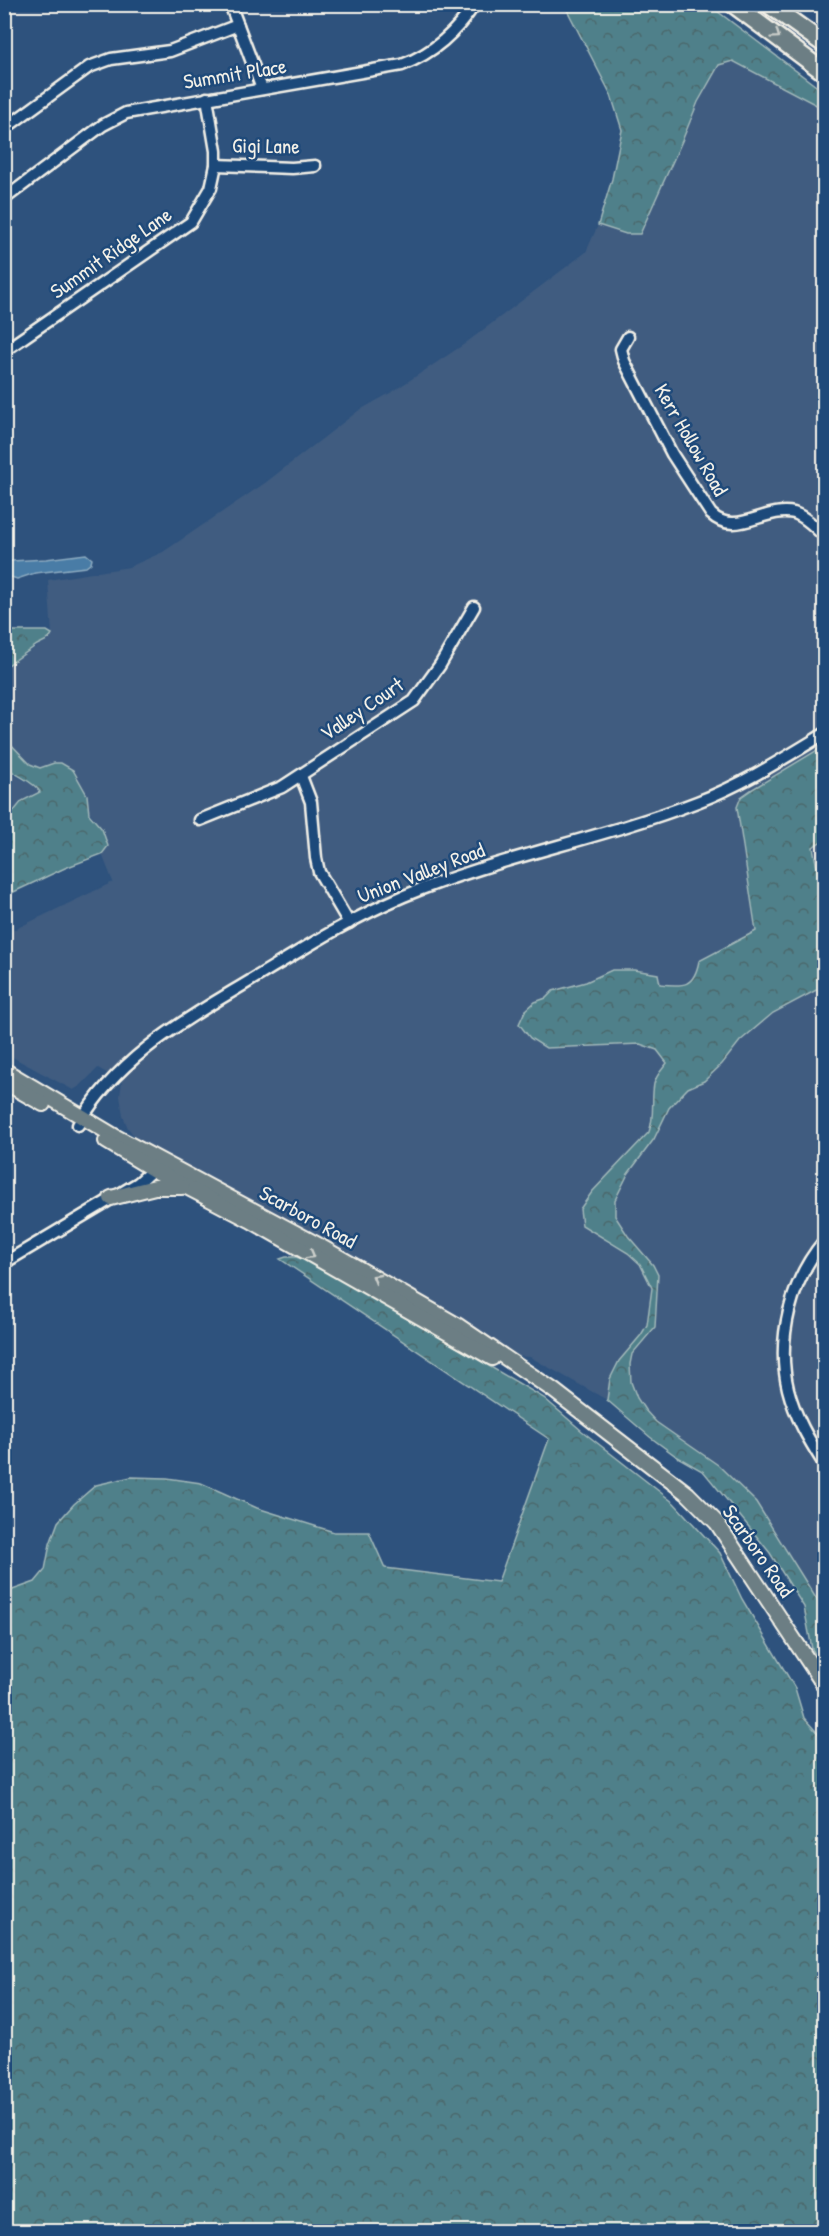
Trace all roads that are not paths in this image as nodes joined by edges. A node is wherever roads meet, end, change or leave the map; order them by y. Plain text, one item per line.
1 (230, 4) edge
2 (475, 4) edge
3 (733, 4) edge
4 (768, 4) edge
5 (238, 25) junction
6 (825, 44) edge
7 (825, 72) edge
8 (262, 89) junction
9 (207, 98) junction
10 (4, 129) edge
11 (216, 165) junction
12 (315, 166) dead end
13 (4, 199) edge
14 (628, 337) dead end
15 (4, 351) edge
16 (825, 536) edge
17 (474, 607) dead end
18 (825, 734) edge
19 (301, 776) junction
20 (200, 820) dead end
21 (349, 923) junction
22 (4, 1070) edge
23 (4, 1082) edge
24 (80, 1121) junction
25 (158, 1165) junction
26 (187, 1187) junction
27 (111, 1198) junction
28 (825, 1241) edge
29 (4, 1263) edge
30 (583, 1414) junction
31 (825, 1464) edge
32 (825, 1685) edge

1 - 5 street
2 - 8 street, Summit Place
3 -> 7 highway
4 - 6 highway
5 - 8 street
5 - 10 street
8 - 9 street, Summit Place
9 - 11 street, Summit Ridge Lane
9 - 13 street, Summit Place
11 - 12 street, Gigi Lane
11 - 15 street, Summit Ridge Lane
14 - 16 street, Kerr Hollow Road
17 - 19 street, Valley Court
18 - 21 street, Union Valley Road
19 - 20 street, Valley Court
19 - 21 street
21 - 24 street, Union Valley Road
22 - 24 main road, Scarboro Road
23 - 24 main road, Scarboro Road
24 - 25 main road, Scarboro Road
25 - 26 main road, Scarboro Road
25 - 27 street
30 -> 25 main road, Scarboro Road
26 - 27 main road
26 -> 30 main road, Scarboro Road
27 - 29 street
28 - 31 street
30 - 32 main road, Scarboro Road

